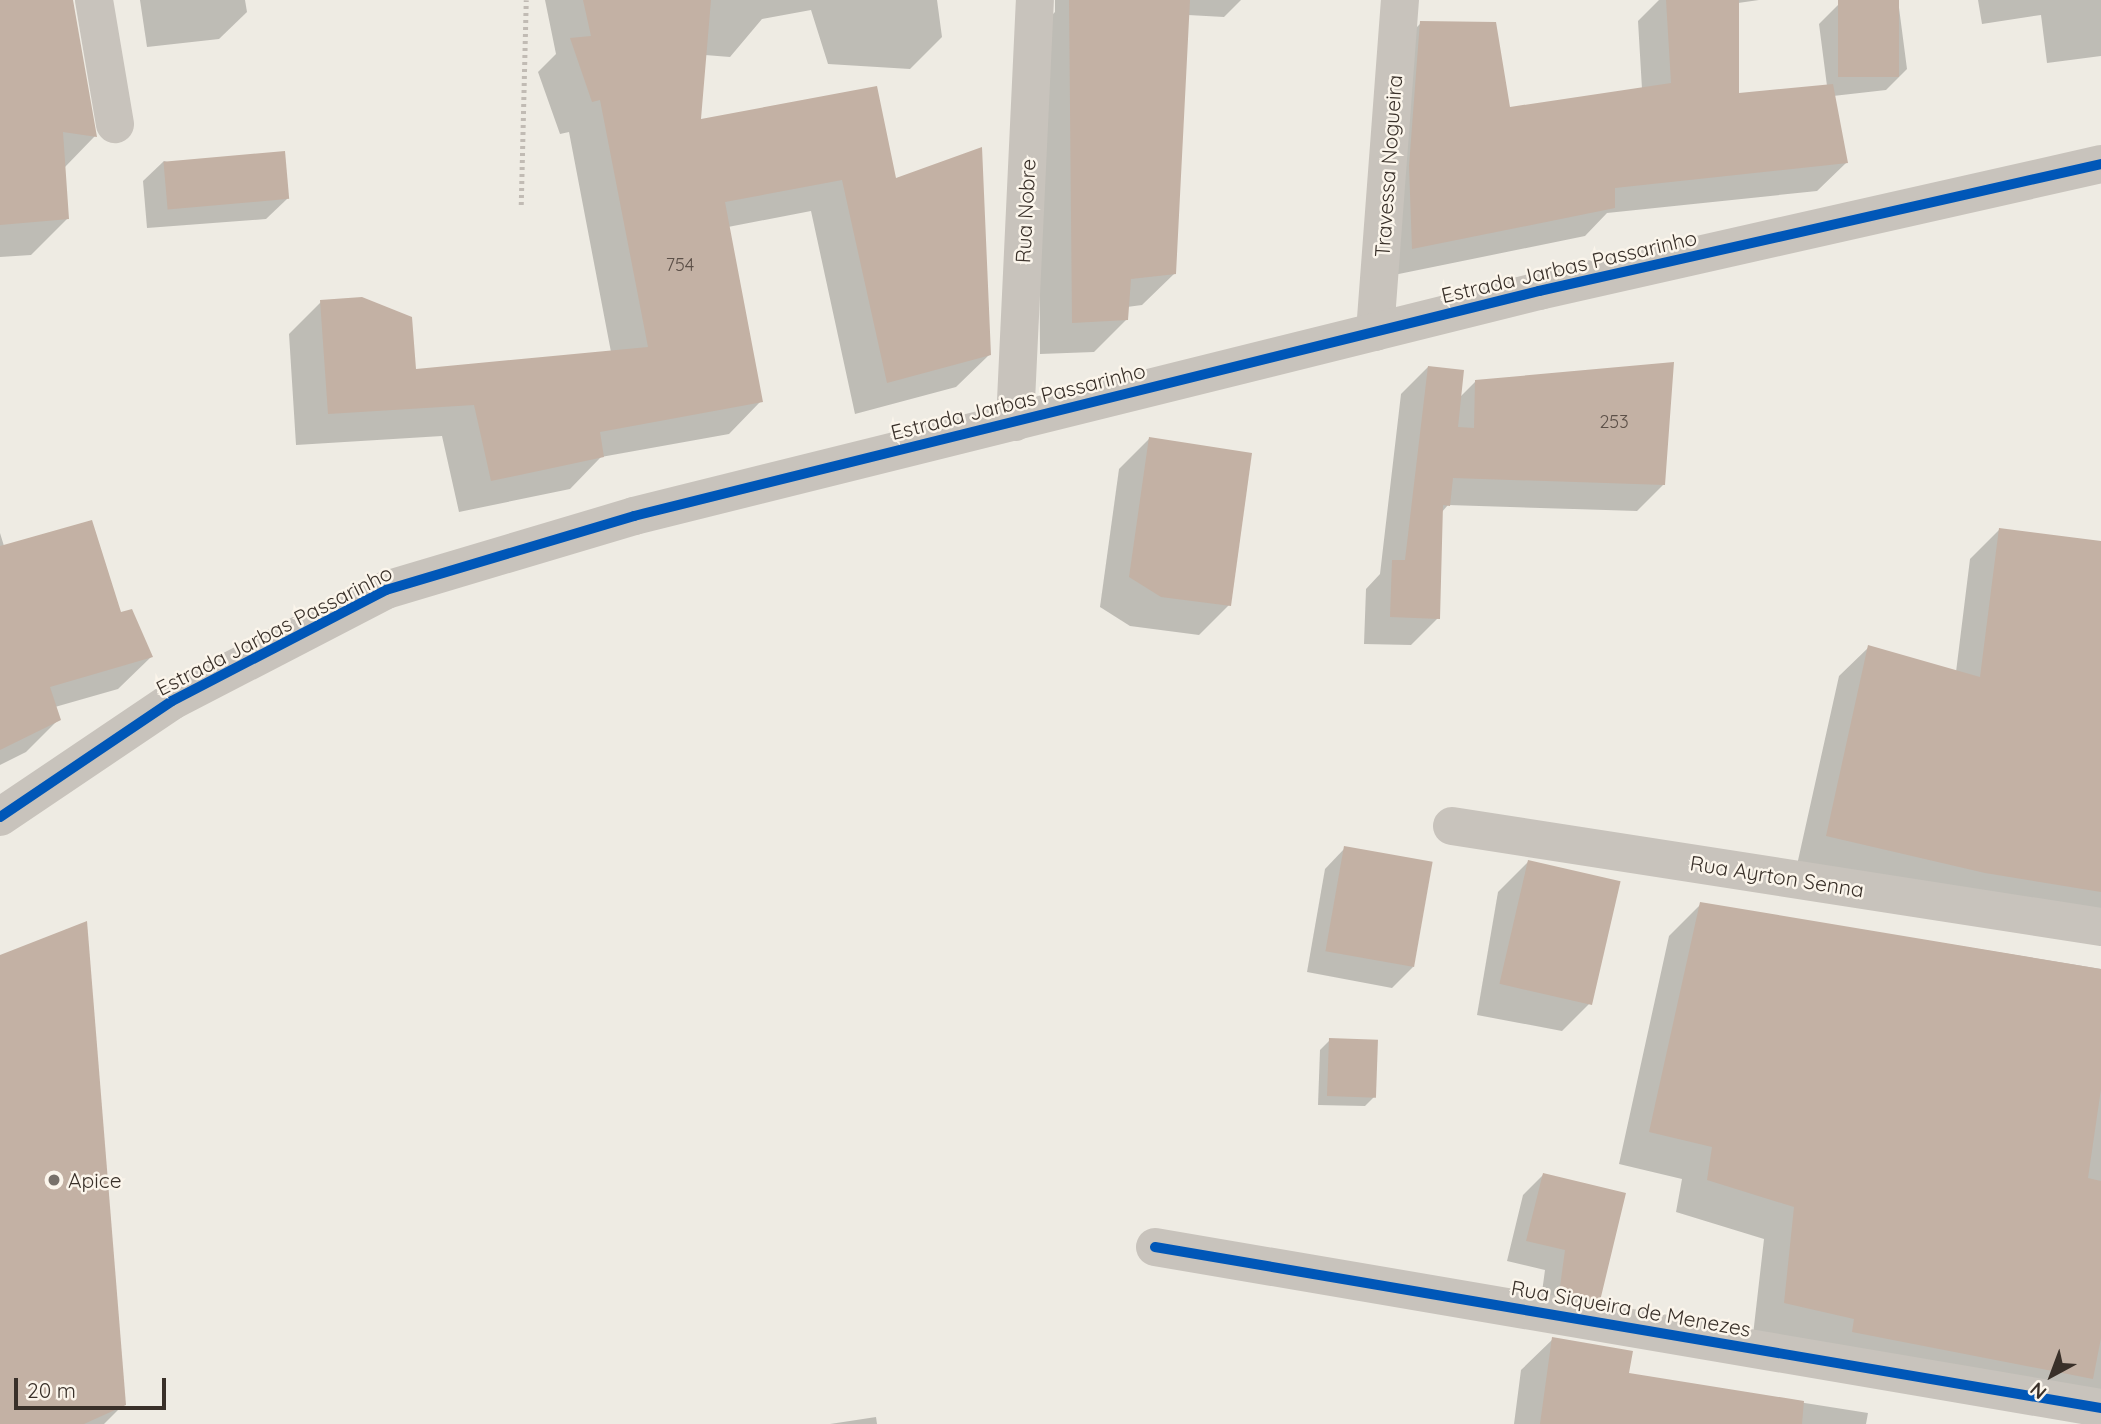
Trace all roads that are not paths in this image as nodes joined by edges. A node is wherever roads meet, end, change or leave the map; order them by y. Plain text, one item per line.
1 (94, 0) edge
2 (1035, 0) edge
3 (1400, 0) edge
4 (115, 124) dead end
5 (2101, 164) edge
6 (1375, 332) junction
7 (1014, 422) junction
8 (0, 817) edge
9 (1452, 826) dead end
10 (2101, 927) edge
11 (1155, 1247) dead end
12 (2101, 1408) edge

1 - 4 street
2 - 7 street, Rua Nobre
3 - 6 street, Travessa Nogueira
5 - 6 street, Estrada Jarbas Passarinho
6 - 7 street, Estrada Jarbas Passarinho
7 - 8 street, Estrada Jarbas Passarinho
9 - 10 street, Rua Ayrton Senna
11 - 12 street, Rua Siqueira de Menezes

